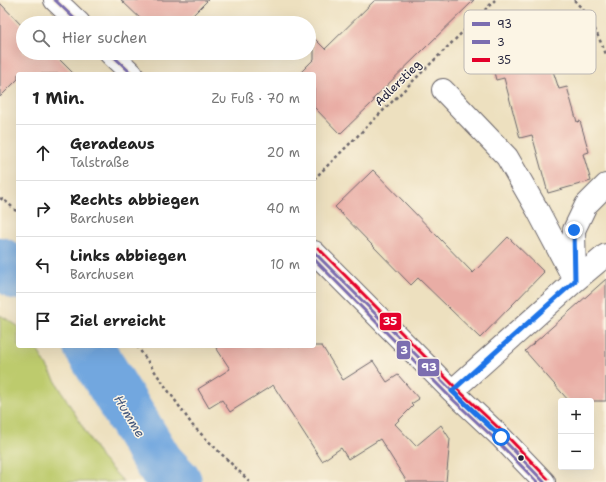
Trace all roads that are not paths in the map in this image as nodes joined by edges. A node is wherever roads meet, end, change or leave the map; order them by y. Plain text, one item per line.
1 (55, 0) edge
2 (72, 16) edge
3 (117, 60) edge
4 (130, 72) edge
5 (443, 90) dead end
6 (606, 184) edge
7 (316, 254) edge
8 (606, 255) edge
9 (575, 281) junction
10 (452, 391) junction
11 (544, 482) edge

1 - 2 street
3 - 4 street
5 - 9 street
6 - 9 street
7 - 10 street
8 - 9 street
9 - 10 street
10 - 11 street

